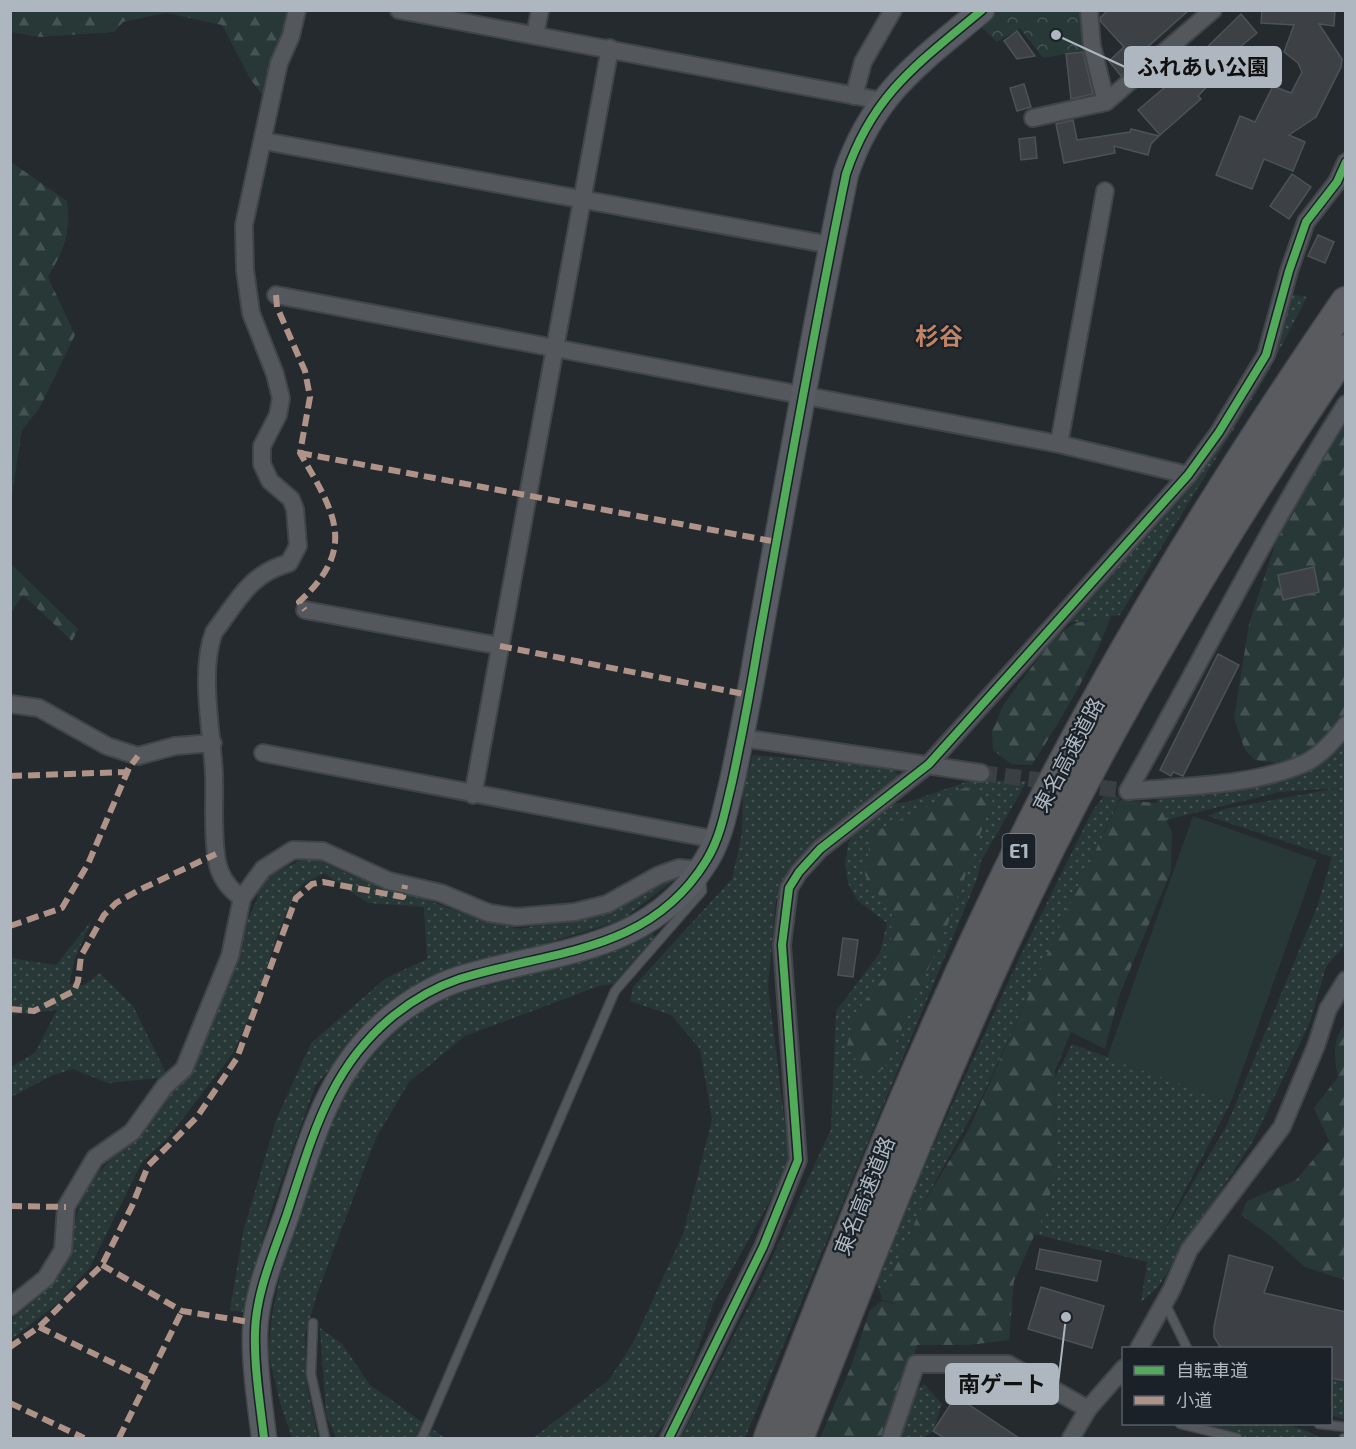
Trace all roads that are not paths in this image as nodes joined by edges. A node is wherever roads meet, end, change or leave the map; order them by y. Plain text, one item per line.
1 (297, 10) edge
2 (399, 10) edge
3 (540, 10) edge
4 (893, 10) edge
5 (982, 10) edge
6 (1089, 10) edge
7 (1213, 10) edge
8 (535, 35) junction
9 (610, 48) junction
10 (854, 96) junction
11 (883, 101) junction
12 (1106, 102) junction
13 (1033, 118) dead end
14 (264, 141) junction
15 (1346, 162) edge
16 (1105, 191) dead end
17 (584, 200) junction
18 (831, 245) junction
19 (276, 295) dead end
20 (1346, 302) edge
21 (556, 349) junction
22 (1346, 350) edge
23 (803, 397) junction
24 (1346, 404) edge
25 (1059, 444) junction
26 (1188, 475) junction
27 (305, 610) dead end
28 (500, 646) junction
29 (10, 704) edge
30 (1346, 725) edge
31 (742, 738) junction
32 (213, 743) junction
33 (263, 753) dead end
34 (928, 764) junction
35 (981, 773) tunnel mouth
36 (472, 795) junction
37 (718, 840) junction
38 (700, 870) junction
39 (242, 898) junction
40 (1346, 980) edge
41 (1165, 1302) junction
42 (10, 1307) edge
43 (313, 1323) dead end
44 (1140, 1347) edge
45 (1187, 1347) edge
46 (1122, 1374) edge
47 (1088, 1409) junction
48 (1184, 1425) edge
49 (1328, 1425) edge
50 (1346, 1427) edge
51 (264, 1438) edge
52 (325, 1438) edge
53 (422, 1438) edge
54 (669, 1438) edge
55 (769, 1438) edge
56 (798, 1438) edge
57 (891, 1438) edge
58 (1071, 1438) edge
59 (1237, 1438) edge

1 - 14 street
2 - 8 street
3 - 8 street
4 - 10 street
5 - 11 street
6 - 12 street
7 - 12 street
8 - 9 street
9 - 10 street
9 - 17 street
10 - 11 street
11 - 18 street
12 - 13 street
14 - 17 street
14 - 32 street
15 - 26 street
16 - 25 street
17 - 18 street
17 - 21 street
18 - 23 street
19 - 21 street
20 - 55 highway, 東名高速道路 / E1
21 - 23 street
21 - 28 street
22 - 56 highway, 東名高速道路 / E1
23 - 25 street
23 - 31 street
24 - 30 street
25 - 26 street
26 - 34 street
27 - 28 street
28 - 36 street
29 - 32 street
31 - 34 street
31 - 37 street
32 - 39 street
33 - 36 street
34 - 35 street
34 - 54 street
36 - 37 street
37 - 38 street
38 - 39 street
38 - 51 street
38 - 53 lane
39 - 42 street
40 - 41 street
41 - 44 street
41 - 45 lane
43 - 52 lane
46 - 47 street
47 - 57 street
47 - 58 street
48 - 59 lane
49 - 50 lane

